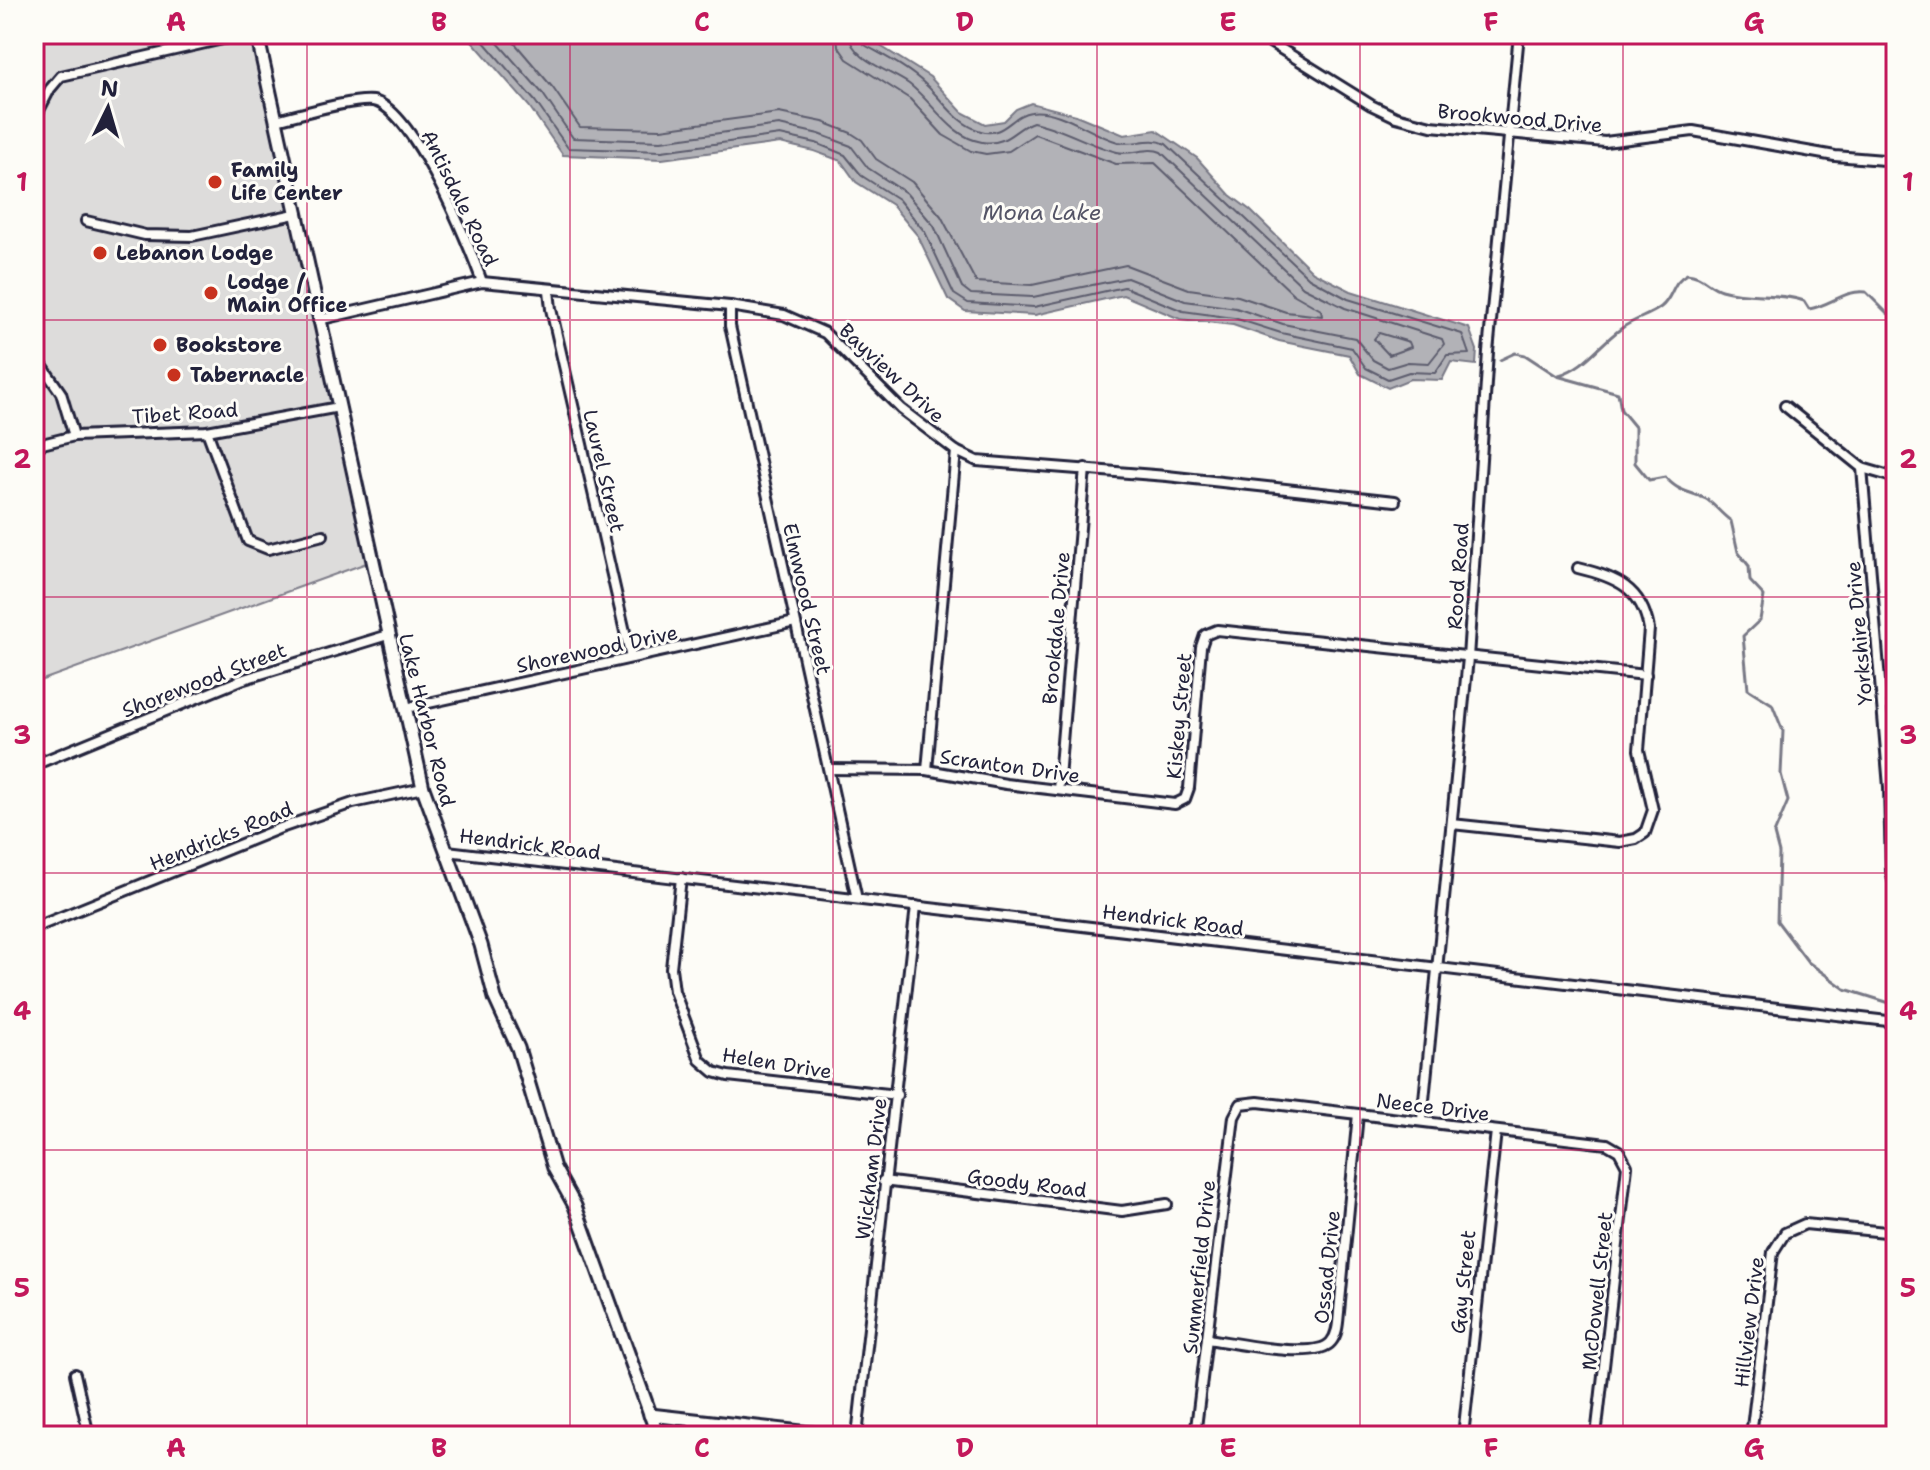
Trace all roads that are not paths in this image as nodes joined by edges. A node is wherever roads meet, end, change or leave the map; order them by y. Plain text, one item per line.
1 (245, 34) edge
2 (257, 34) edge
3 (1257, 34) edge
4 (1519, 34) edge
5 (34, 120) edge
6 (276, 120) junction
7 (1509, 135) junction
8 (1896, 161) edge
9 (295, 214) junction
10 (86, 221) dead end
11 (482, 282) junction
12 (549, 290) junction
13 (730, 306) junction
14 (318, 320) junction
15 (34, 354) edge
16 (1785, 406) dead end
17 (339, 407) junction
18 (207, 431) junction
19 (74, 436) junction
20 (34, 446) edge
21 (956, 451) junction
22 (1085, 468) junction
23 (1862, 468) junction
24 (1896, 478) edge
25 (1395, 501) dead end
26 (323, 535) dead end
27 (1578, 568) dead end
28 (795, 622) junction
29 (388, 635) junction
30 (631, 658) junction
31 (1468, 658) junction
32 (1646, 675) junction
33 (406, 708) junction
34 (34, 765) edge
35 (829, 769) junction
36 (927, 770) junction
37 (1893, 786) edge
38 (423, 788) junction
39 (1058, 790) junction
40 (1185, 799) joint
41 (1452, 824) junction
42 (447, 851) junction
43 (681, 878) junction
44 (1896, 891) edge
45 (857, 899) junction
46 (916, 906) junction
47 (34, 928) edge
48 (1437, 967) junction
49 (1896, 1022) edge
50 (897, 1095) junction
51 (1241, 1104) joint
52 (1358, 1114) junction
53 (1422, 1120) junction
54 (1496, 1131) junction
55 (1619, 1151) joint
56 (883, 1181) junction
57 (1167, 1204) dead end
58 (1896, 1233) edge
59 (1207, 1339) junction
60 (75, 1374) dead end
61 (650, 1415) junction
62 (89, 1436) edge
63 (658, 1436) edge
64 (837, 1436) edge
65 (857, 1436) edge
66 (1195, 1436) edge
67 (1463, 1436) edge
68 (1596, 1436) edge
69 (1751, 1436) edge

1 - 5 street
2 - 6 street, Lake Harbor Road
3 - 7 street, Brookwood Drive
4 - 7 street, Rood Road
6 - 9 street, Lake Harbor Road
6 - 11 street, Antisdale Road
7 - 8 street, Brookwood Drive
7 - 31 street, Rood Road
9 - 10 street
9 - 14 street, Lake Harbor Road
11 - 12 street, Bayview Drive
11 - 14 street, Bayview Drive
12 - 13 street, Bayview Drive
12 - 30 street, Laurel Street
13 - 21 street, Bayview Drive
13 - 28 street, Elmwood Street
14 - 17 street, Lake Harbor Road
15 - 19 street
16 - 23 street
17 - 18 street, Tibet Road
17 - 29 street, Lake Harbor Road
18 - 19 street, Tibet Road
18 - 26 street
19 - 20 street, Tibet Road
21 - 22 street, Bayview Drive
21 - 36 street
22 - 25 street, Bayview Drive
22 - 39 street, Brookdale Drive
23 - 24 street
23 - 37 street, Yorkshire Drive
27 - 32 street
28 - 30 street, Shorewood Drive
28 - 35 street, Elmwood Street
29 - 33 street, Lake Harbor Road
29 - 34 street, Shorewood Street
30 - 33 street, Shorewood Drive
31 - 32 street
31 - 40 street, Kiskey Street
31 - 41 street, Rood Road
32 - 41 street
33 - 38 street, Lake Harbor Road
35 - 36 street, Scranton Drive
35 - 45 street, Elmwood Street
36 - 39 street, Scranton Drive
37 - 44 street, Yorkshire Drive
38 - 42 street, Lake Harbor Road
38 - 47 street, Hendricks Road
39 - 40 street, Scranton Drive
41 - 48 street, Rood Road
42 - 43 street, Hendrick Road
42 - 61 street, Lake Harbor Road
43 - 45 street, Hendrick Road
43 - 50 street, Helen Drive
45 - 46 street, Hendrick Road
46 - 48 street, Hendrick Road
46 - 50 street, Wickham Drive
48 - 49 street, Hendrick Road
48 - 53 street, Rood Road
50 - 56 street, Wickham Drive
51 - 52 street, Neece Drive
51 - 59 street, Summerfield Drive
52 - 53 street, Neece Drive
52 - 59 street, Ossad Drive
53 - 54 street, Neece Drive
54 - 55 street, Neece Drive
54 - 67 street, Gay Street
55 - 68 street, McDowell Street
56 - 57 street, Goody Road
56 - 65 street, Wickham Drive
58 - 69 street, Hillview Drive
59 - 66 street, Summerfield Drive
60 - 62 street
61 - 63 street, Lake Harbor Road
61 - 64 street

